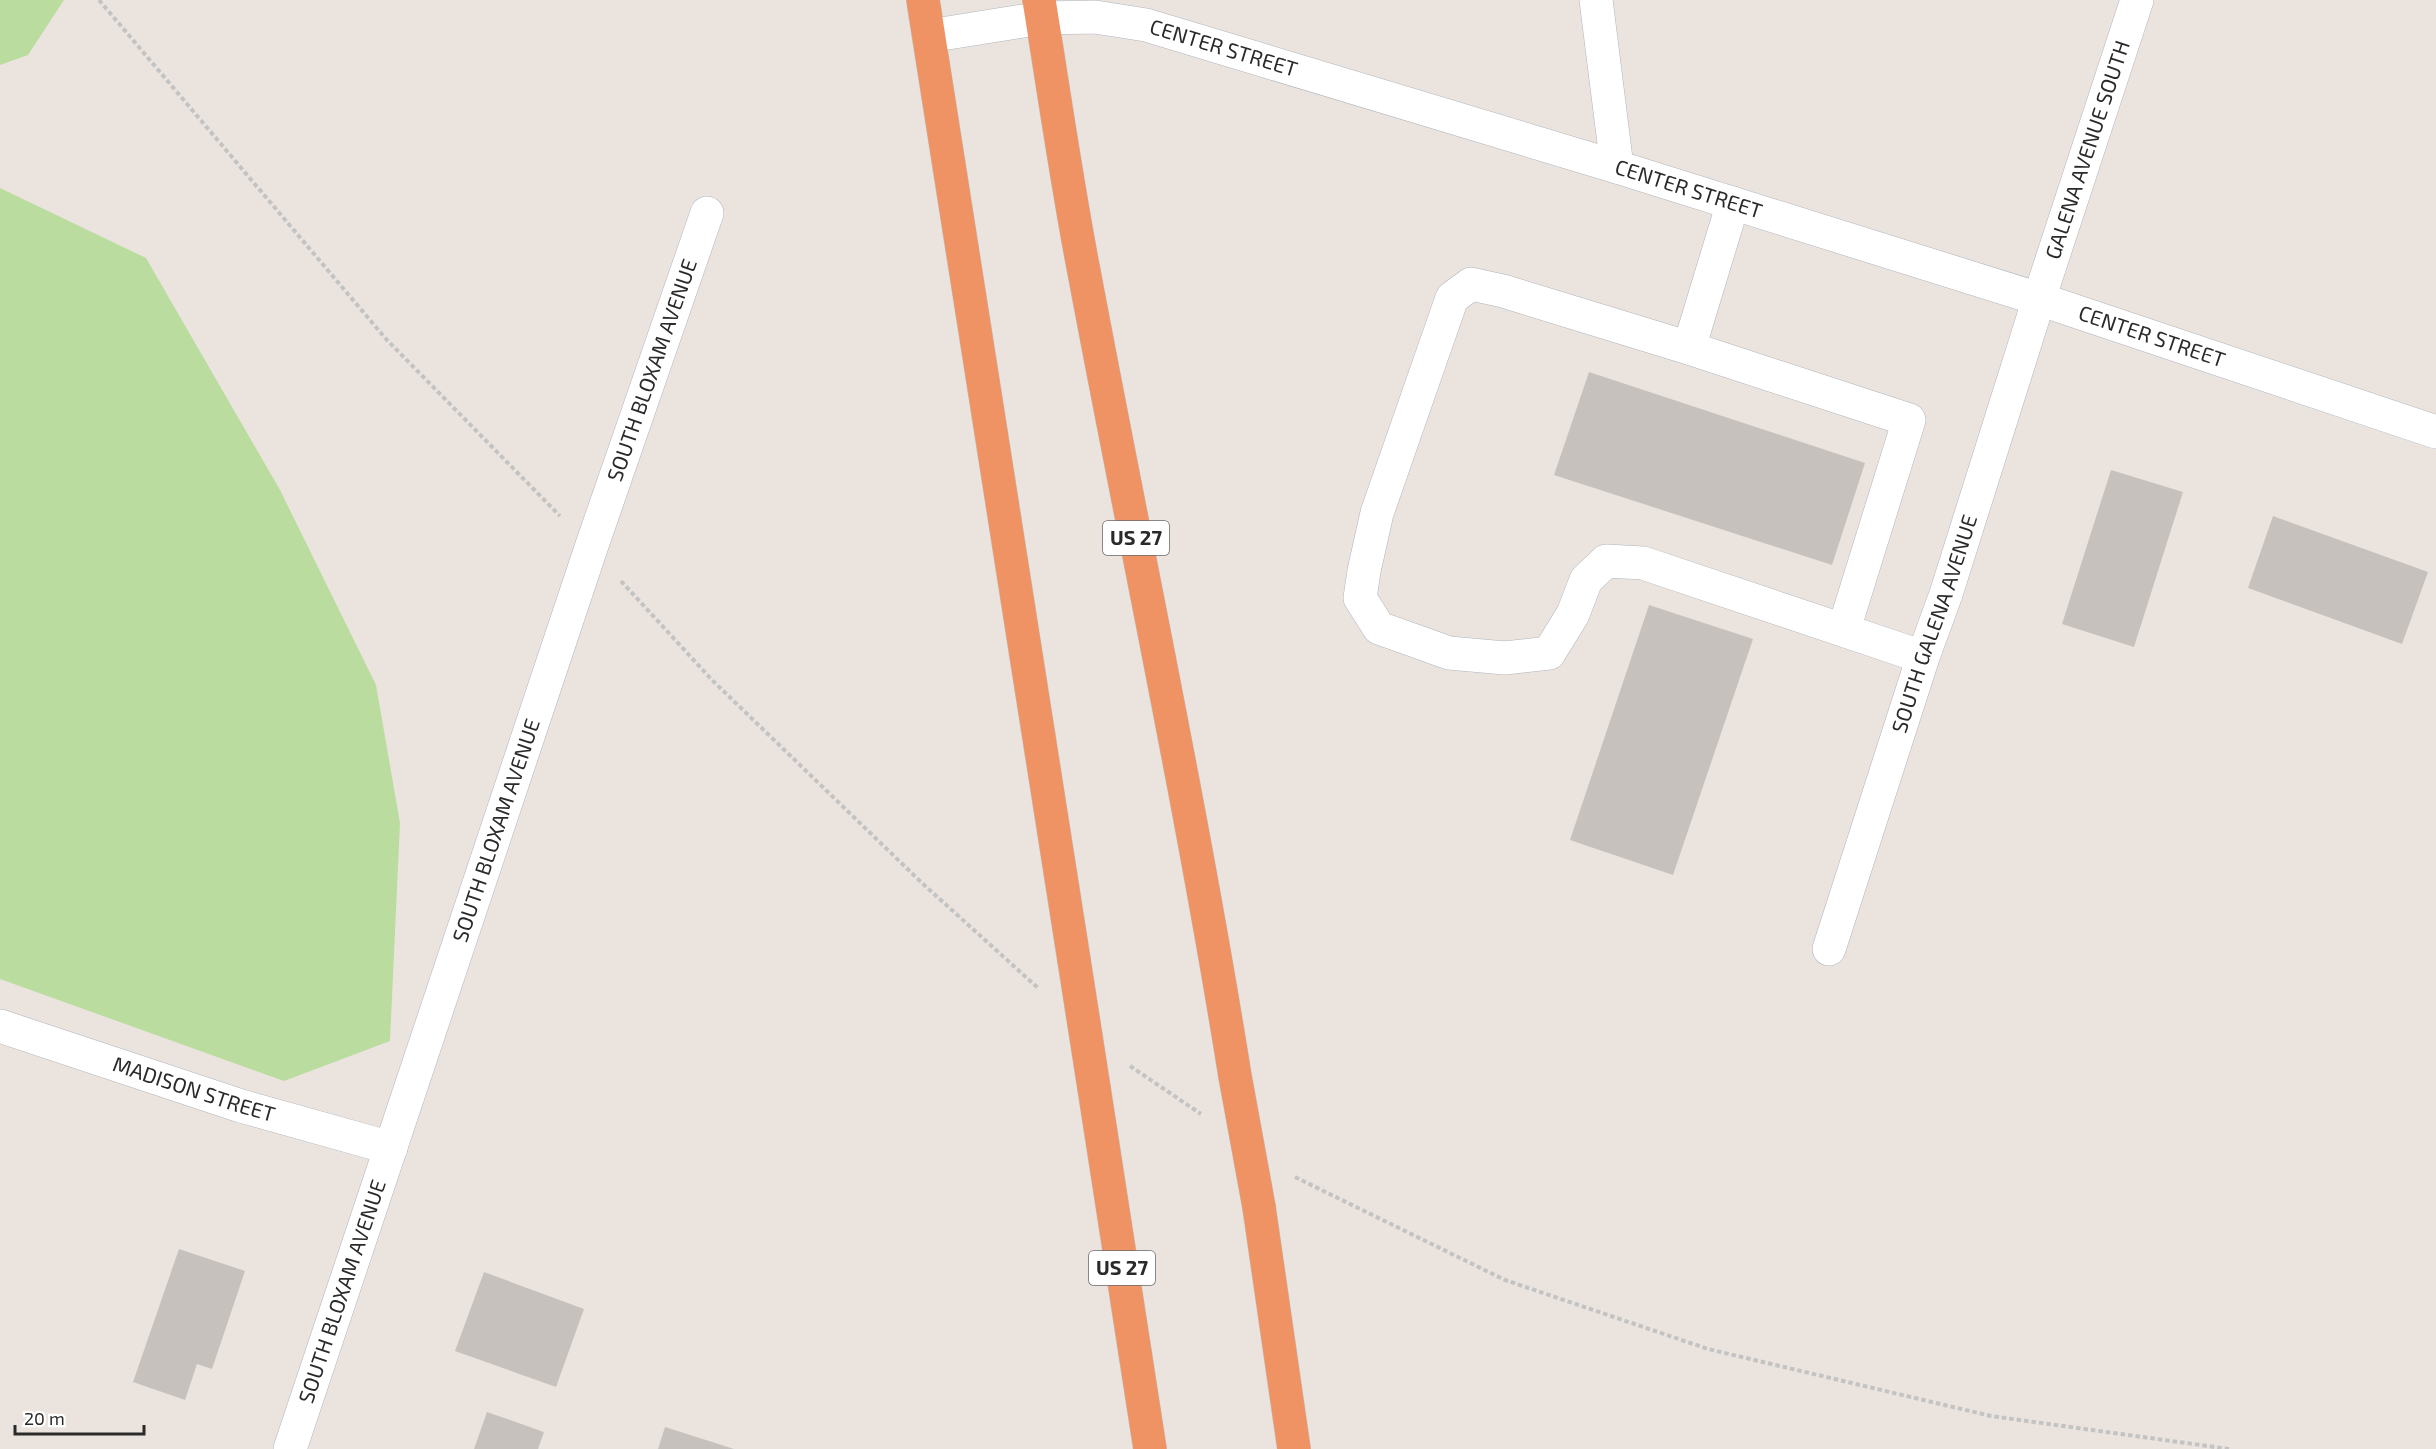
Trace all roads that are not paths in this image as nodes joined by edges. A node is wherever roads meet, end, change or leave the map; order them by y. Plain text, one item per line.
1 (923, 0) edge
2 (1596, 0) edge
3 (2137, 0) edge
4 (1041, 9) edge
5 (929, 36) junction
6 (1617, 167) junction
7 (1733, 204) junction
8 (707, 213) dead end
9 (2039, 299) junction
10 (1689, 348) junction
11 (2436, 432) edge
12 (1844, 628) junction
13 (1923, 657) junction
14 (1829, 949) dead end
15 (0, 1026) edge
16 (391, 1148) junction
17 (290, 1449) edge
18 (1150, 1449) edge
19 (1294, 1449) edge

1 - 5 highway, US 27
2 - 6 street
3 - 9 street, GALENA AVENUE SOUTH
4 - 5 street, CENTER STREET
4 - 6 street, CENTER STREET
4 - 19 highway, US 27, bridge
5 - 18 highway, US 27, bridge
6 - 7 street, CENTER STREET
7 - 9 street, CENTER STREET
7 - 10 street
8 - 16 street, SOUTH BLOXAM AVENUE
9 - 11 street, CENTER STREET
9 - 13 street, SOUTH GALENA AVENUE
10 - 12 street
10 - 12 street
12 - 13 street
13 - 14 street, SOUTH GALENA AVENUE
15 - 16 street, MADISON STREET
16 - 17 street, SOUTH BLOXAM AVENUE

